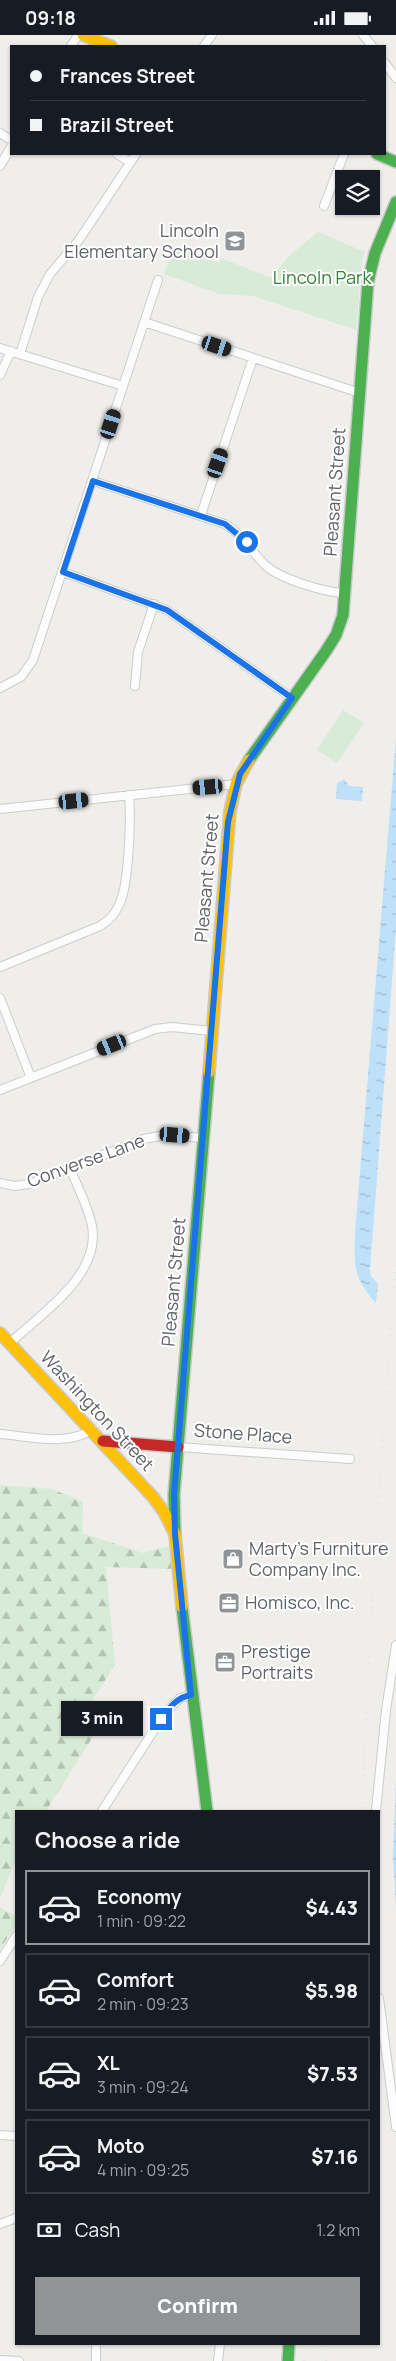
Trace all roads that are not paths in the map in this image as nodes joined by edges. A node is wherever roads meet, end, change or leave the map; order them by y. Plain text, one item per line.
1 (83, 35) edge
2 (363, 35) edge
3 (108, 45) edge
4 (371, 45) edge
5 (386, 64) edge
6 (396, 78) edge
7 (10, 149) edge
8 (119, 155) edge
9 (135, 155) edge
10 (344, 155) edge
11 (379, 155) edge
12 (130, 162) junction
13 (396, 162) edge
14 (0, 166) edge
15 (396, 202) edge
16 (324, 206) dead end
17 (158, 280) dead end
18 (144, 322) junction
19 (0, 348) edge
20 (11, 351) junction
21 (20, 354) junction
22 (253, 358) junction
23 (0, 375) edge
24 (123, 386) junction
25 (360, 393) junction
26 (93, 481) junction
27 (201, 515) junction
28 (63, 572) junction
29 (346, 593) junction
30 (154, 604) junction
31 (135, 686) dead end
32 (0, 688) edge
33 (292, 698) junction
34 (236, 784) junction
35 (129, 795) junction
36 (0, 809) edge
37 (0, 967) edge
38 (0, 998) edge
39 (211, 1031) junction
40 (31, 1078) junction
41 (0, 1091) edge
42 (203, 1137) junction
43 (70, 1168) junction
44 (0, 1183) edge
45 (0, 1333) edge
46 (10, 1343) junction
47 (92, 1429) junction
48 (0, 1434) edge
49 (103, 1441) junction
50 (178, 1447) junction
51 (350, 1459) dead end
52 (175, 1534) junction
53 (396, 1645) edge
54 (191, 1695) junction
55 (103, 1810) edge
56 (207, 1810) edge
57 (376, 1810) edge
58 (15, 1938) edge
59 (0, 1961) edge
60 (380, 2006) edge
61 (396, 2127) edge
62 (0, 2135) edge
63 (15, 2136) edge
64 (15, 2218) edge
65 (0, 2224) edge
66 (96, 2345) edge
67 (220, 2345) edge
68 (289, 2345) edge
69 (0, 2360) edge
70 (19, 2361) edge
71 (96, 2361) edge
72 (218, 2361) edge
73 (288, 2361) edge

1 - 3 main road
2 - 4 street
5 - 6 street
7 - 14 street
8 - 12 street
9 - 12 street
10 - 16 street
11 - 13 main road
12 - 21 street
15 - 25 main road, Pleasant Street
17 - 18 street
18 - 22 street
18 - 24 street
19 - 20 street
20 - 21 street
20 - 23 street
21 - 24 street
22 - 25 street
22 - 27 street
24 - 26 street
25 - 29 main road, Pleasant Street
26 - 27 street
26 - 28 street
27 - 29 street
28 - 30 street
28 - 32 street
29 - 33 main road, Pleasant Street
30 - 31 street
30 - 33 street
33 - 34 main road, Pleasant Street
34 - 35 street
34 - 39 main road, Pleasant Street
35 - 36 street
35 - 37 street
38 - 40 street
39 - 40 street
39 - 42 main road, Pleasant Street
40 - 41 street
42 - 43 street, Converse Lane
42 - 50 main road, Pleasant Street
43 - 44 street, Converse Lane
43 - 46 street
45 - 46 main road, Washington Street
46 - 47 main road, Washington Street
47 - 48 street
47 - 49 main road, Washington Street
49 - 50 main road, Stone Place
49 - 52 main road, Washington Street
50 - 51 street, Stone Place
50 - 52 main road, Pleasant Street
52 - 54 main road, Washington Street
53 - 57 street
54 - 55 street
54 - 56 main road, Washington Street
58 - 59 street
60 - 61 street
62 - 63 street
64 - 65 street
66 - 71 street
67 - 72 street
68 - 73 main road
69 - 70 street

